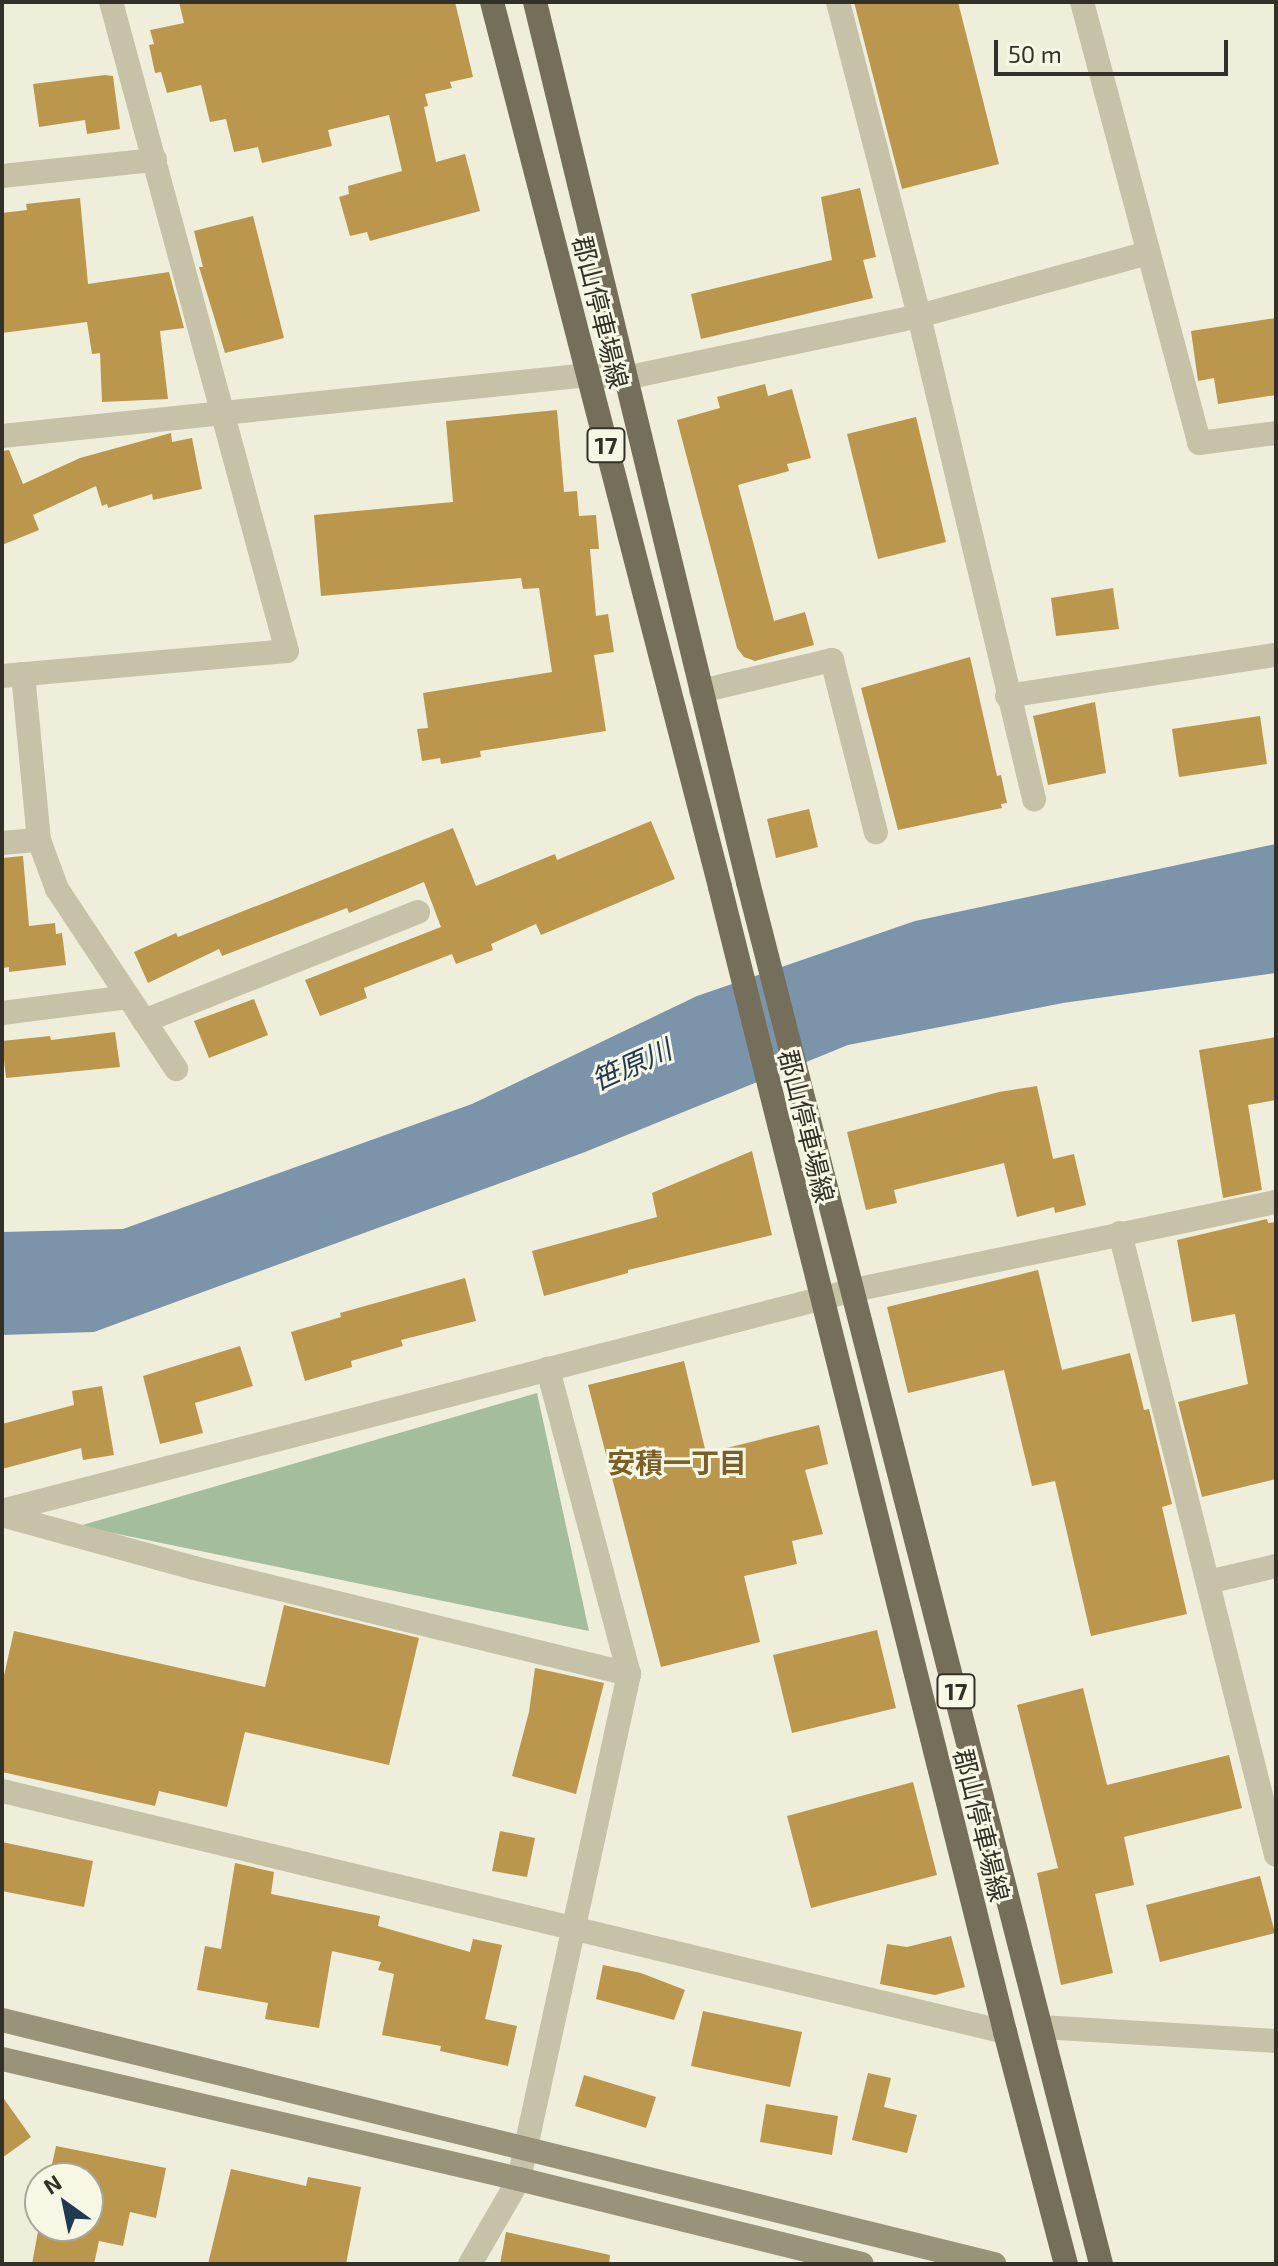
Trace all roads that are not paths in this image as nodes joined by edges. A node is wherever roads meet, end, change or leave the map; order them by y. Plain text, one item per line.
1 (111, 2) edge
2 (492, 2) edge
3 (535, 2) edge
4 (838, 2) edge
5 (1082, 2) edge
6 (155, 160) junction
7 (2, 176) edge
8 (1147, 253) junction
9 (919, 316) junction
10 (588, 375) junction
11 (625, 378) junction
12 (224, 411) junction
13 (1276, 433) edge
14 (2, 436) edge
15 (1276, 655) edge
16 (12, 675) edge
17 (701, 691) junction
18 (1007, 696) junction
19 (1034, 800) dead end
20 (876, 832) dead end
21 (39, 840) junction
22 (2, 843) edge
23 (418, 912) dead end
24 (128, 997) junction
25 (2, 1013) edge
26 (144, 1021) junction
27 (176, 1069) dead end
28 (1276, 1202) edge
29 (1120, 1233) junction
30 (854, 1290) junction
31 (822, 1299) junction
32 (548, 1369) junction
33 (2, 1513) edge
34 (1276, 1566) edge
35 (1208, 1582) junction
36 (629, 1674) junction
37 (1266, 1774) edge
38 (2, 1791) edge
39 (1276, 1855) edge
40 (574, 1928) junction
41 (2, 2020) edge
42 (1041, 2027) junction
43 (1005, 2032) junction
44 (1276, 2041) edge
45 (2, 2059) edge
46 (527, 2147) junction
47 (519, 2179) junction
48 (470, 2264) edge
49 (862, 2264) edge
50 (994, 2264) edge
51 (1066, 2264) edge
52 (1101, 2264) edge

1 - 6 street
2 - 10 main road, 郡山停車場線 / 17
3 - 11 main road, 郡山停車場線 / 17
4 - 9 street
5 - 8 street
6 - 7 street
6 - 12 street
8 - 9 street
8 - 13 street
9 - 11 street
9 - 18 street
10 - 11 street
10 - 12 street
10 - 31 main road, 郡山停車場線 / 17
11 - 17 main road, 郡山停車場線 / 17
12 - 14 street
12 - 16 street
15 - 18 street
16 - 21 street
17 - 20 street
17 - 30 main road, 郡山停車場線 / 17
18 - 19 street
21 - 22 street
21 - 24 street
23 - 26 street
24 - 25 street
24 - 26 street
26 - 27 street
28 - 29 street
29 - 30 street
29 - 35 street
30 - 31 street
30 - 42 main road, 郡山停車場線 / 17
31 - 32 street
31 - 43 main road, 郡山停車場線 / 17
32 - 33 street
32 - 36 street
33 - 36 street
34 - 35 street
35 - 37 street
36 - 40 street
37 - 39 street
38 - 40 street
40 - 43 street
40 - 46 street
41 - 46 street
42 - 44 street
42 - 52 main road, 郡山停車場線 / 17
43 - 51 main road, 郡山停車場線 / 17
45 - 47 street
46 - 47 street
46 - 50 street
47 - 48 street
47 - 49 street

